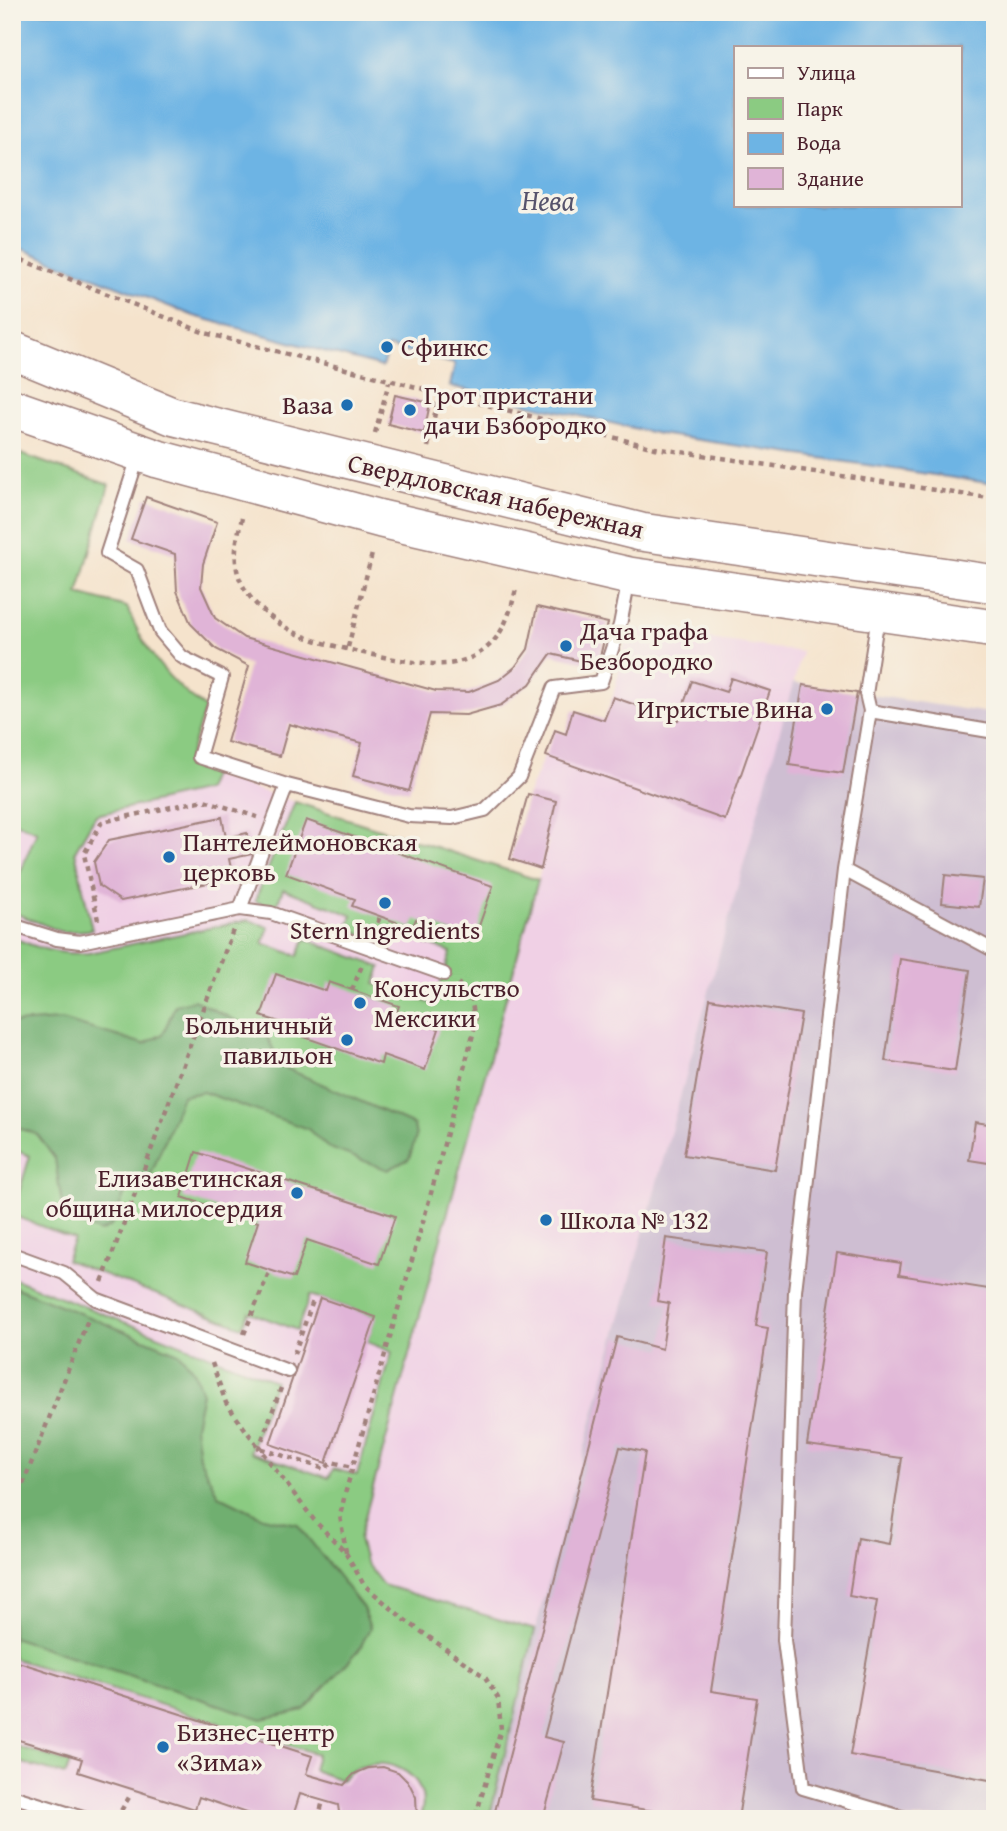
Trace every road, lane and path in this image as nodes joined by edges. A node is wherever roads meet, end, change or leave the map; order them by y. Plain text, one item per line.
1 (12, 256) edge
2 (12, 350) edge
3 (389, 382) junction
4 (439, 394) junction
5 (12, 408) edge
6 (374, 433) dead end
7 (428, 447) dead end
8 (140, 453) junction
9 (995, 499) edge
10 (242, 518) dead end
11 (372, 554) dead end
12 (629, 576) junction
13 (995, 584) edge
14 (516, 589) dead end
15 (879, 613) junction
16 (995, 629) edge
17 (348, 647) junction
18 (870, 711) junction
19 (995, 732) edge
20 (287, 785) junction
21 (275, 822) junction
22 (844, 870) junction
23 (240, 909) junction
24 (12, 925) edge
25 (102, 938) junction
26 (995, 951) edge
27 (444, 974) joint
28 (12, 1254) edge
29 (270, 1270) dead end
30 (314, 1298) dead end
31 (96, 1299) junction
32 (204, 1339) junction
33 (237, 1352) junction
34 (288, 1371) junction
35 (259, 1448) junction
36 (352, 1467) junction
37 (12, 1512) edge
38 (346, 1553) junction
39 (131, 1794) dead end
40 (12, 1796) edge
41 (323, 1801) dead end
42 (86, 1819) edge
43 (116, 1819) edge
44 (318, 1819) edge
45 (475, 1819) edge
46 (908, 1819) edge

1 - 3 path
2 - 13 main road, Свердловская набережная
3 - 4 path
3 - 6 path
4 - 7 path
4 - 9 path
5 - 8 main road, Свердловская набережная
8 - 12 main road, Свердловская набережная
8 - 20 lane
10 - 17 path
11 - 17 path
12 - 15 main road, Свердловская набережная
12 - 20 lane
14 - 17 path
15 - 16 main road, Свердловская набережная
15 - 18 lane
18 - 19 lane
18 - 22 lane
20 - 21 lane
21 - 23 lane
21 - 25 path
22 - 26 lane
22 - 46 lane
23 - 25 lane
23 - 27 lane
23 - 31 path
24 - 25 lane
27 - 36 path
28 - 31 lane
29 - 33 path
30 - 34 path
31 - 32 lane
31 - 37 path
32 - 33 lane
32 - 35 path
33 - 34 lane
34 - 35 path
35 - 36 path
35 - 38 path
36 - 38 path
38 - 45 path
39 - 43 path
40 - 42 lane
41 - 44 path

